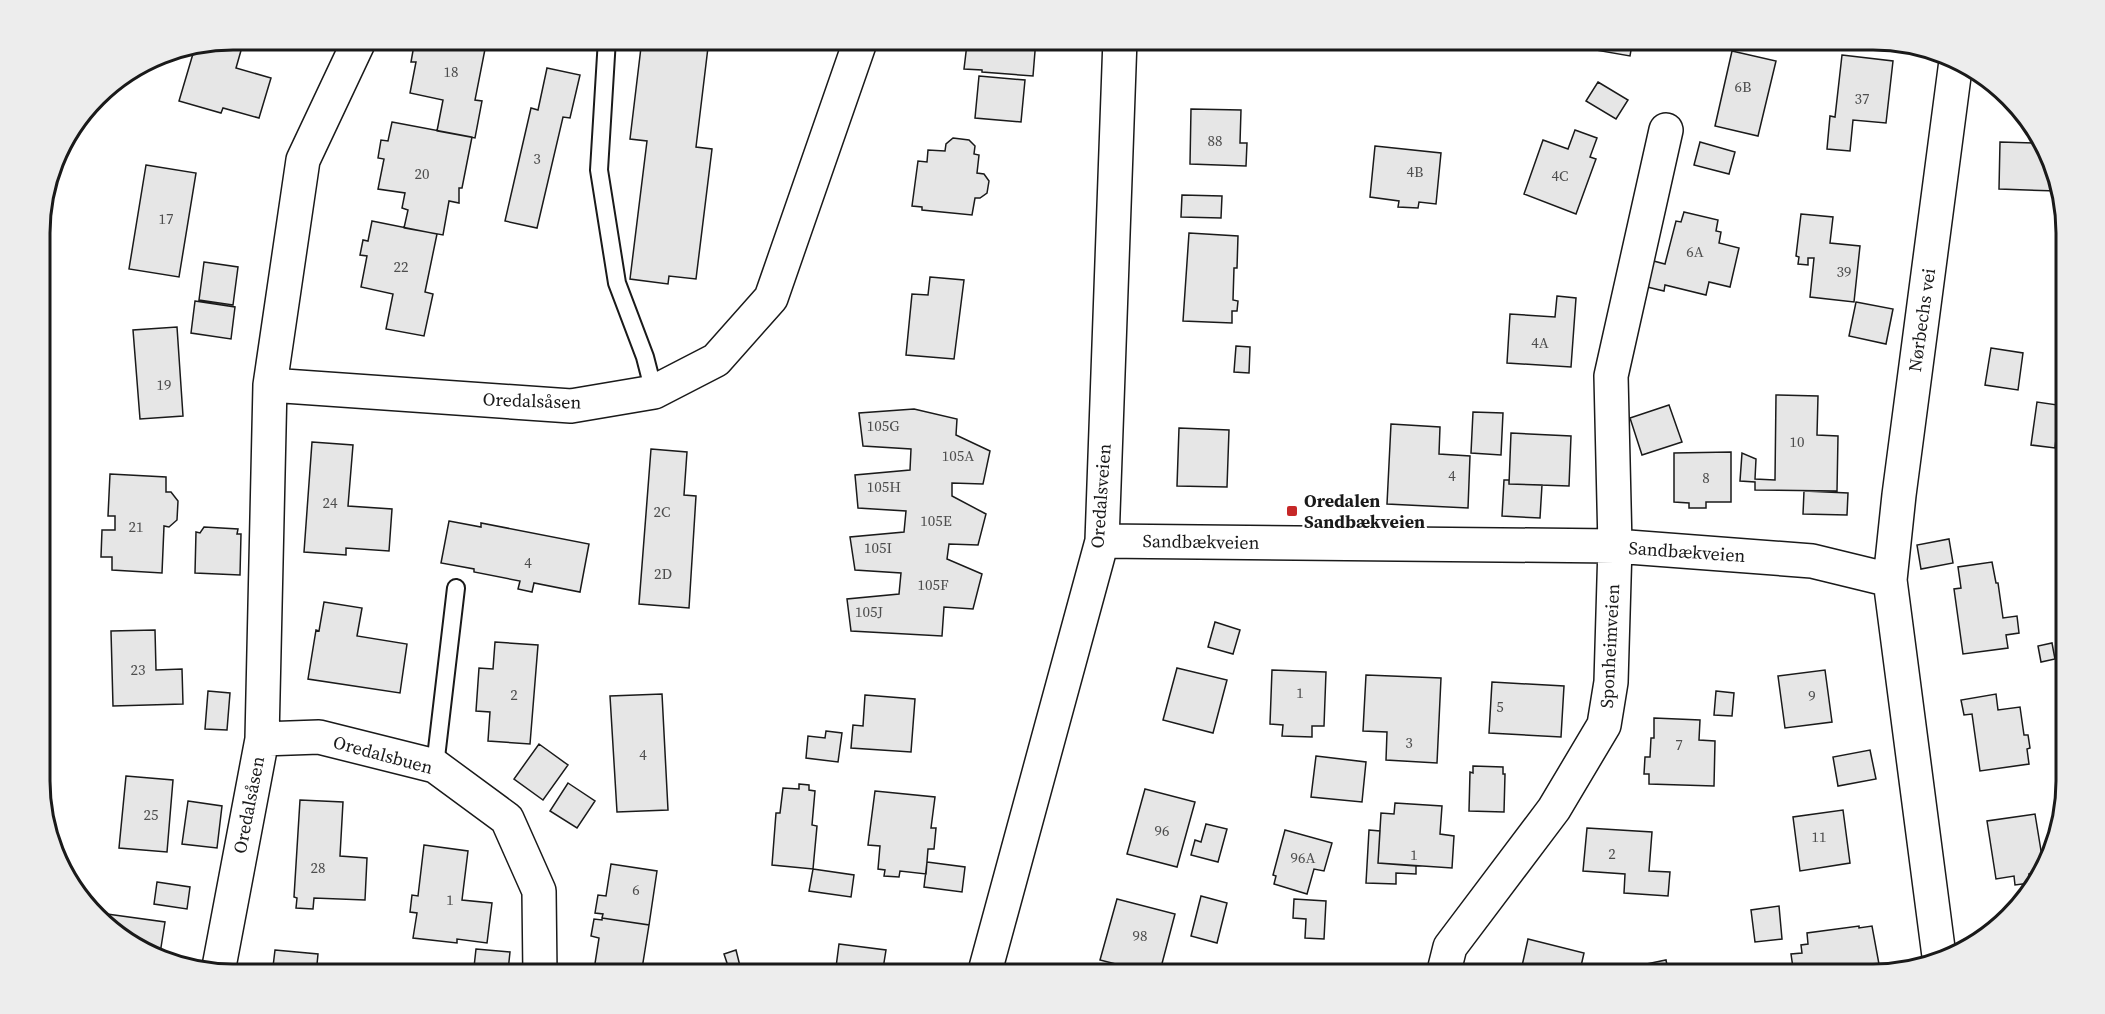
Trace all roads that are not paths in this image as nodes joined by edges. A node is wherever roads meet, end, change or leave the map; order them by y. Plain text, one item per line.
1 (355, 50) edge
2 (607, 50) edge
3 (857, 50) edge
4 (1120, 50) edge
5 (1955, 69) edge
6 (1666, 130) dead end
7 (270, 385) junction
8 (654, 392) junction
9 (1102, 541) junction
10 (1615, 546) junction
11 (1890, 580) junction
12 (456, 588) dead end
13 (262, 739) junction
14 (435, 766) junction
15 (1938, 952) edge
16 (220, 964) edge
17 (540, 964) edge
18 (987, 964) edge
19 (1446, 964) edge

1 - 7 street, Oredalsåsen
2 - 8 lane
3 - 8 street, Oredalsåsen
4 - 9 street, Oredalsveien
5 - 11 street, Nørbechs vei
6 - 10 street, Sponheimveien
7 - 8 street, Oredalsåsen
7 - 13 street, Oredalsåsen
9 - 10 street, Sandbækveien
9 - 18 street, Oredalsveien
10 - 11 street, Sandbækveien
10 - 19 street, Sponheimveien
11 - 15 street
12 - 14 lane
13 - 14 street, Oredalsbuen
13 - 16 street, Oredalsåsen
14 - 17 street, Oredalsbuen

